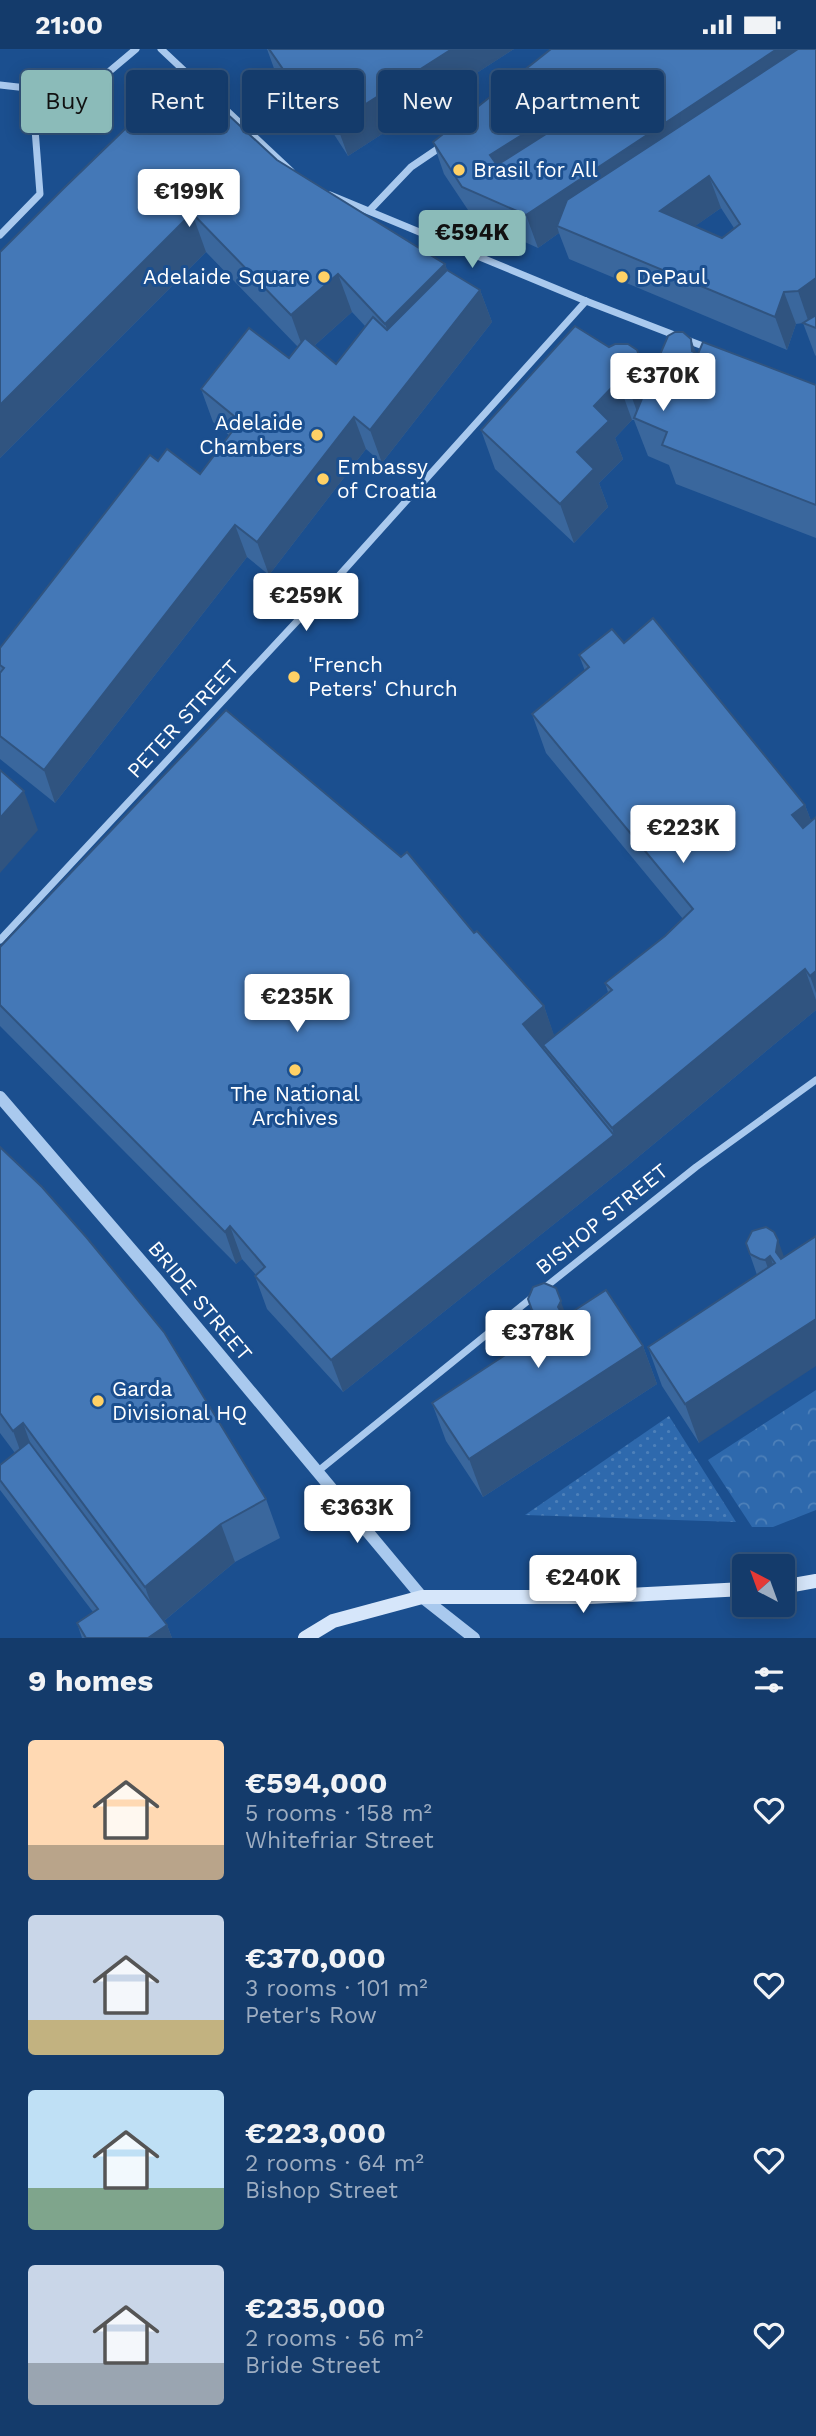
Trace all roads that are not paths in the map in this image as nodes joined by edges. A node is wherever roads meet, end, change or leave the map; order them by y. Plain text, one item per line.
1 (136, 49) edge
2 (161, 49) edge
3 (111, 70) edge
4 (0, 85) edge
5 (21, 88) edge
6 (35, 133) edge
7 (454, 138) edge
8 (298, 177) edge
9 (320, 191) edge
10 (370, 210) junction
11 (0, 235) edge
12 (586, 301) junction
13 (719, 352) edge
14 (0, 940) edge
15 (816, 1080) edge
16 (0, 1097) edge
17 (317, 1472) junction
18 (816, 1581) edge
19 (795, 1585) edge
20 (732, 1590) edge
21 (422, 1597) junction
22 (305, 1638) edge
23 (474, 1638) edge

1 - 3 street
2 - 8 street
4 - 5 street
6 - 11 street
7 - 10 street
9 - 10 street
10 - 12 street
12 - 13 street
12 - 14 street, PETER STREET
15 - 17 street, BISHOP STREET
16 - 17 street, BRIDE STREET
17 - 21 street, BRIDE STREET
18 - 19 main road
20 - 21 main road
21 - 22 main road
21 - 23 street, BRIDE STREET

